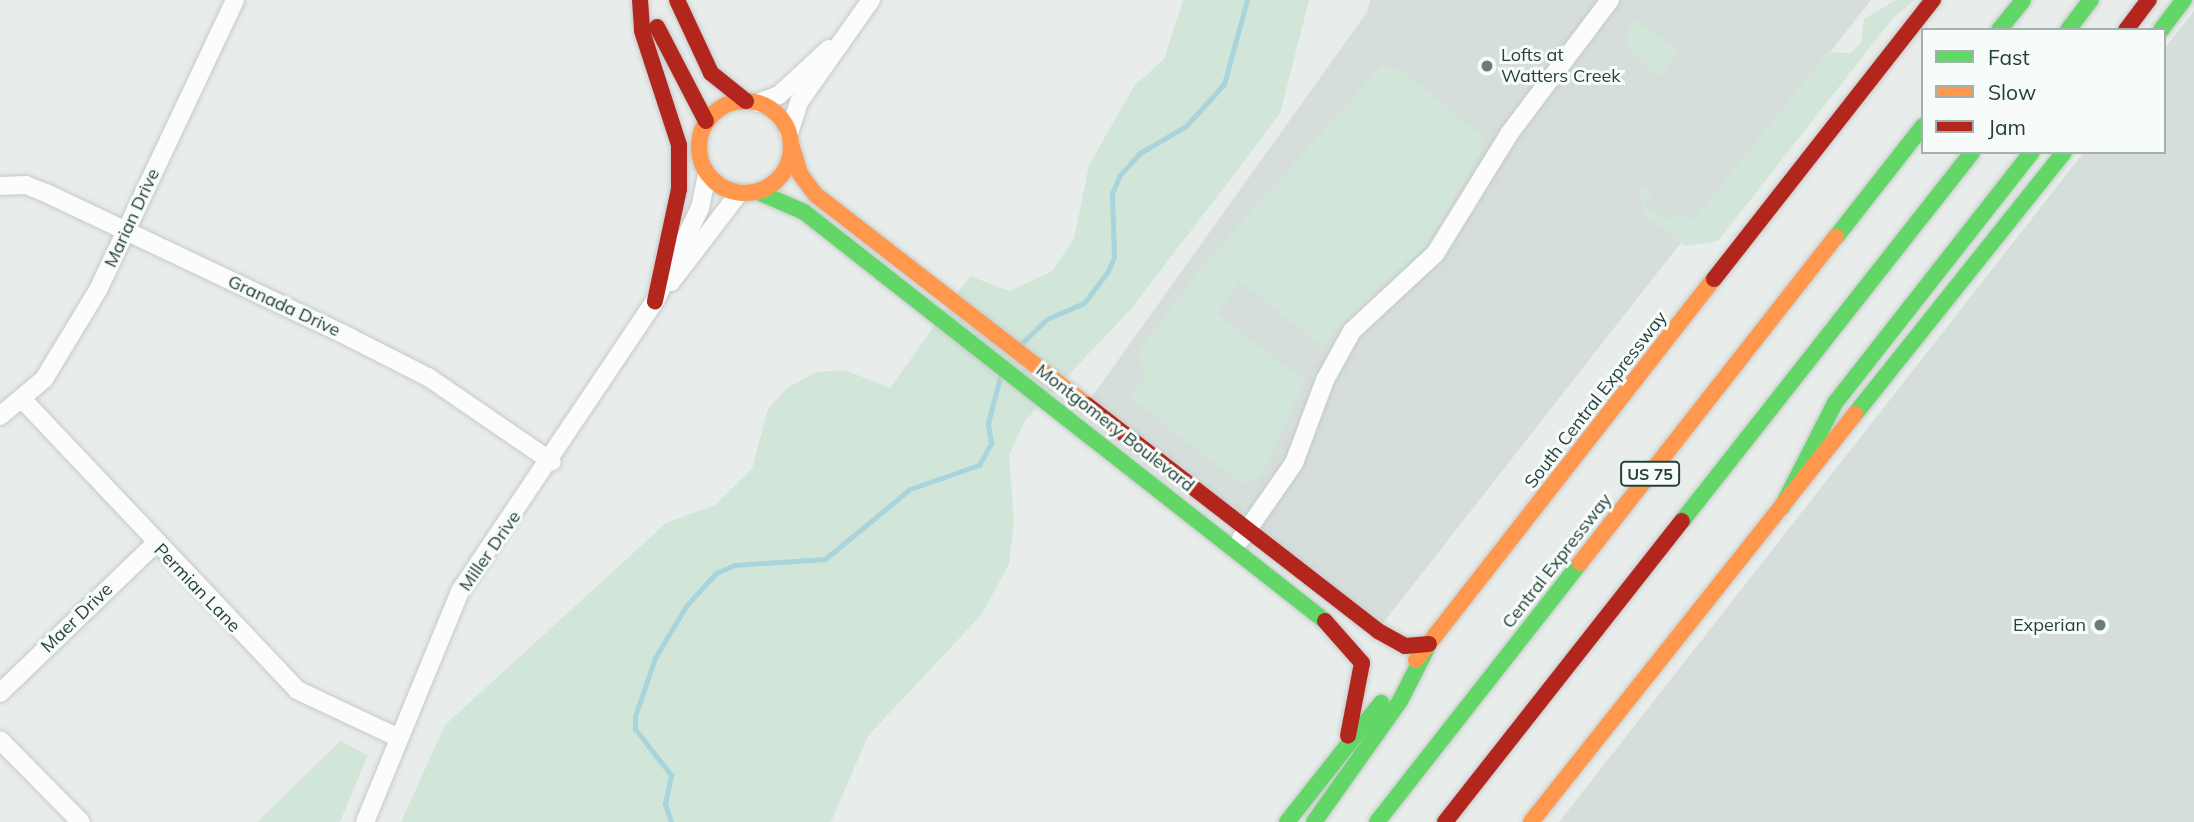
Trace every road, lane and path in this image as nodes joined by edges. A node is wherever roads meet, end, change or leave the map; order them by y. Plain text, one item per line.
1 (235, 0) edge
2 (640, 0) edge
3 (645, 0) edge
4 (677, 0) edge
5 (871, 0) edge
6 (1610, 0) edge
7 (1933, 0) edge
8 (2022, 0) edge
9 (2091, 0) edge
10 (2149, 0) edge
11 (2184, 0) edge
12 (858, 24) junction
13 (2001, 28) edge
14 (2070, 28) edge
15 (2128, 28) edge
16 (2163, 28) edge
17 (752, 102) junction
18 (706, 121) junction
19 (1921, 129) edge
20 (790, 139) junction
21 (1970, 154) edge
22 (2030, 154) edge
23 (2062, 154) edge
24 (707, 175) junction
25 (0, 187) edge
26 (758, 192) junction
27 (739, 193) junction
28 (125, 232) junction
29 (655, 301) junction
30 (24, 401) junction
31 (0, 416) edge
32 (552, 462) junction
33 (1782, 507) junction
34 (1248, 530) junction
35 (155, 545) junction
36 (1235, 547) junction
37 (1429, 644) junction
38 (0, 692) edge
39 (398, 738) junction
40 (0, 740) edge
41 (1345, 748) junction
42 (82, 822) edge
43 (365, 822) edge
44 (1287, 822) edge
45 (1314, 822) edge
46 (1377, 822) edge
47 (1445, 822) edge
48 (1531, 822) edge

1 - 28 street, Marian Drive
2 - 29 main road
3 - 18 main road
4 - 17 main road
5 - 12 street
6 - 34 street
7 - 37 main road, South Central Expressway
8 - 13 main road
9 - 14 main road
10 - 15 main road
11 - 16 main road
12 - 17 street
12 - 20 street
17 - 18 main road
17 - 20 main road
18 - 24 main road
19 - 46 main road, Central Expressway / US 75
20 - 26 main road
20 - 34 main road, Montgomery Boulevard
21 - 47 main road, US 75
22 - 33 main road
23 - 33 main road
24 - 27 main road
24 - 29 street, Miller Drive
25 - 28 street, Granada Drive
26 - 27 main road
26 - 36 main road, Montgomery Boulevard
27 - 29 street, Miller Drive
28 - 30 street, Marian Drive
28 - 32 street, Granada Drive
29 - 32 street, Miller Drive
30 - 31 street, Marian Drive
30 - 35 street, Permian Lane
32 - 39 street, Miller Drive
33 - 48 main road
34 - 36 street
34 - 37 main road, Montgomery Boulevard
35 - 38 street, Maer Drive
35 - 39 street, Permian Lane
36 - 41 main road, Montgomery Boulevard
37 - 41 main road, South Central Expressway
37 - 45 main road
39 - 43 street, Miller Drive
40 - 42 street
41 - 44 main road, South Central Expressway

